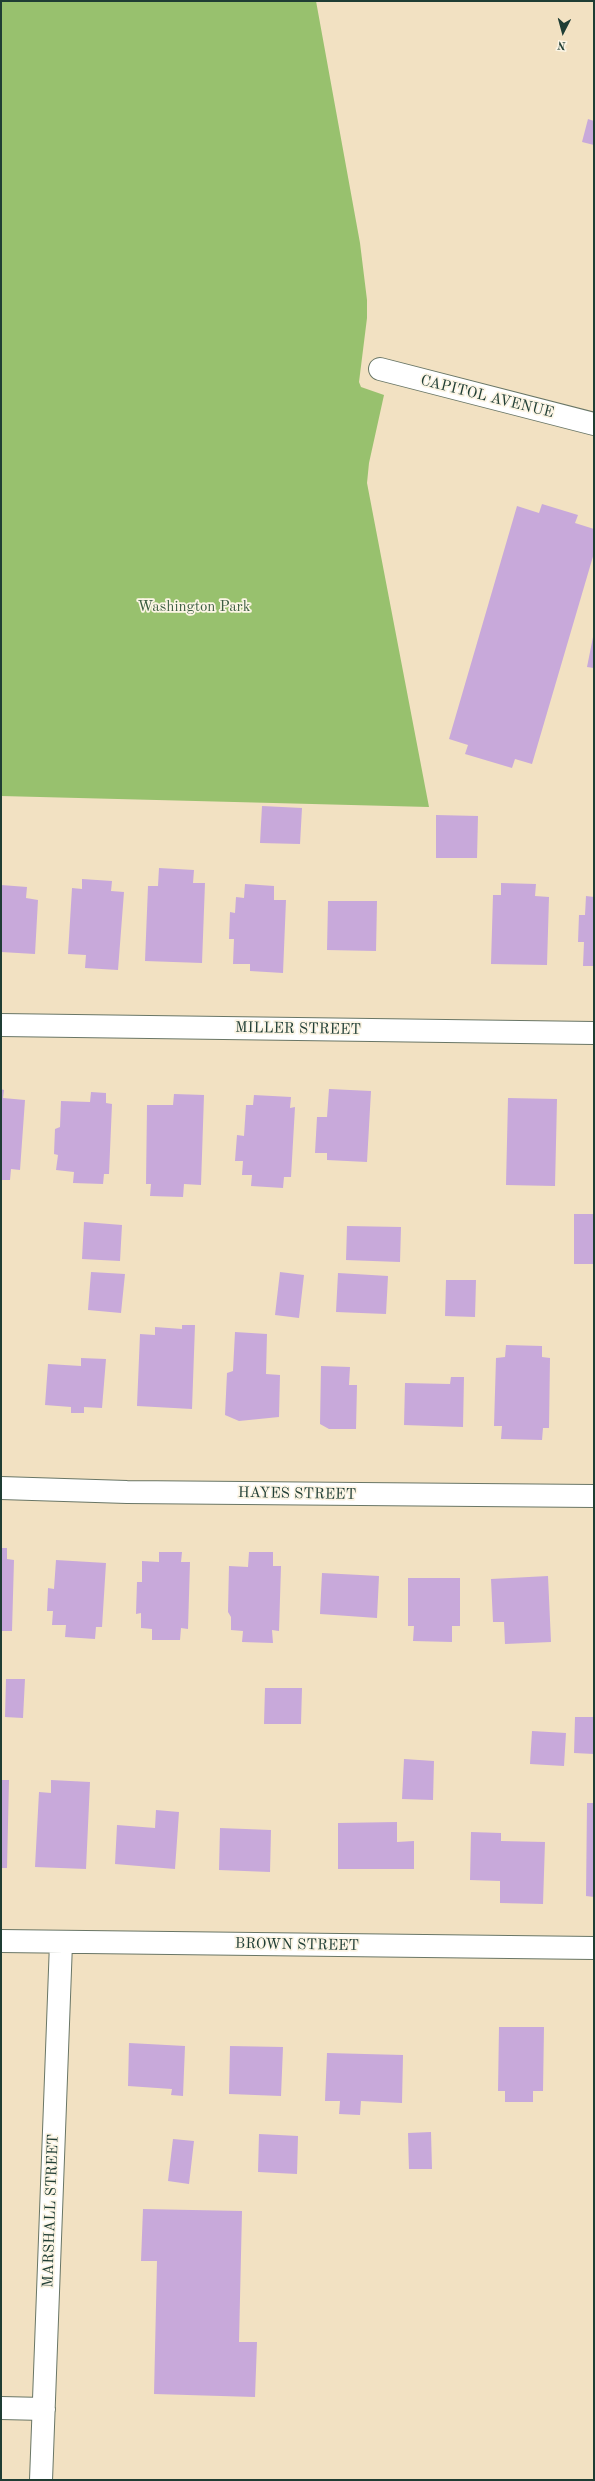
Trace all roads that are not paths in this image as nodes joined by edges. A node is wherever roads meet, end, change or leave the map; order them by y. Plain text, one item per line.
1 (380, 369) dead end
2 (594, 424) edge
3 (1, 1026) edge
4 (594, 1032) edge
5 (1, 1488) edge
6 (594, 1496) edge
7 (1, 1941) edge
8 (62, 1943) junction
9 (594, 1948) edge
10 (1, 2408) edge
11 (44, 2409) junction
12 (41, 2480) edge

1 - 2 street, CAPITOL AVENUE
3 - 4 street, MILLER STREET
5 - 6 street, HAYES STREET
7 - 8 street, BROWN STREET
8 - 9 street, BROWN STREET
8 - 11 street, MARSHALL STREET
10 - 11 street
11 - 12 street, MARSHALL STREET

